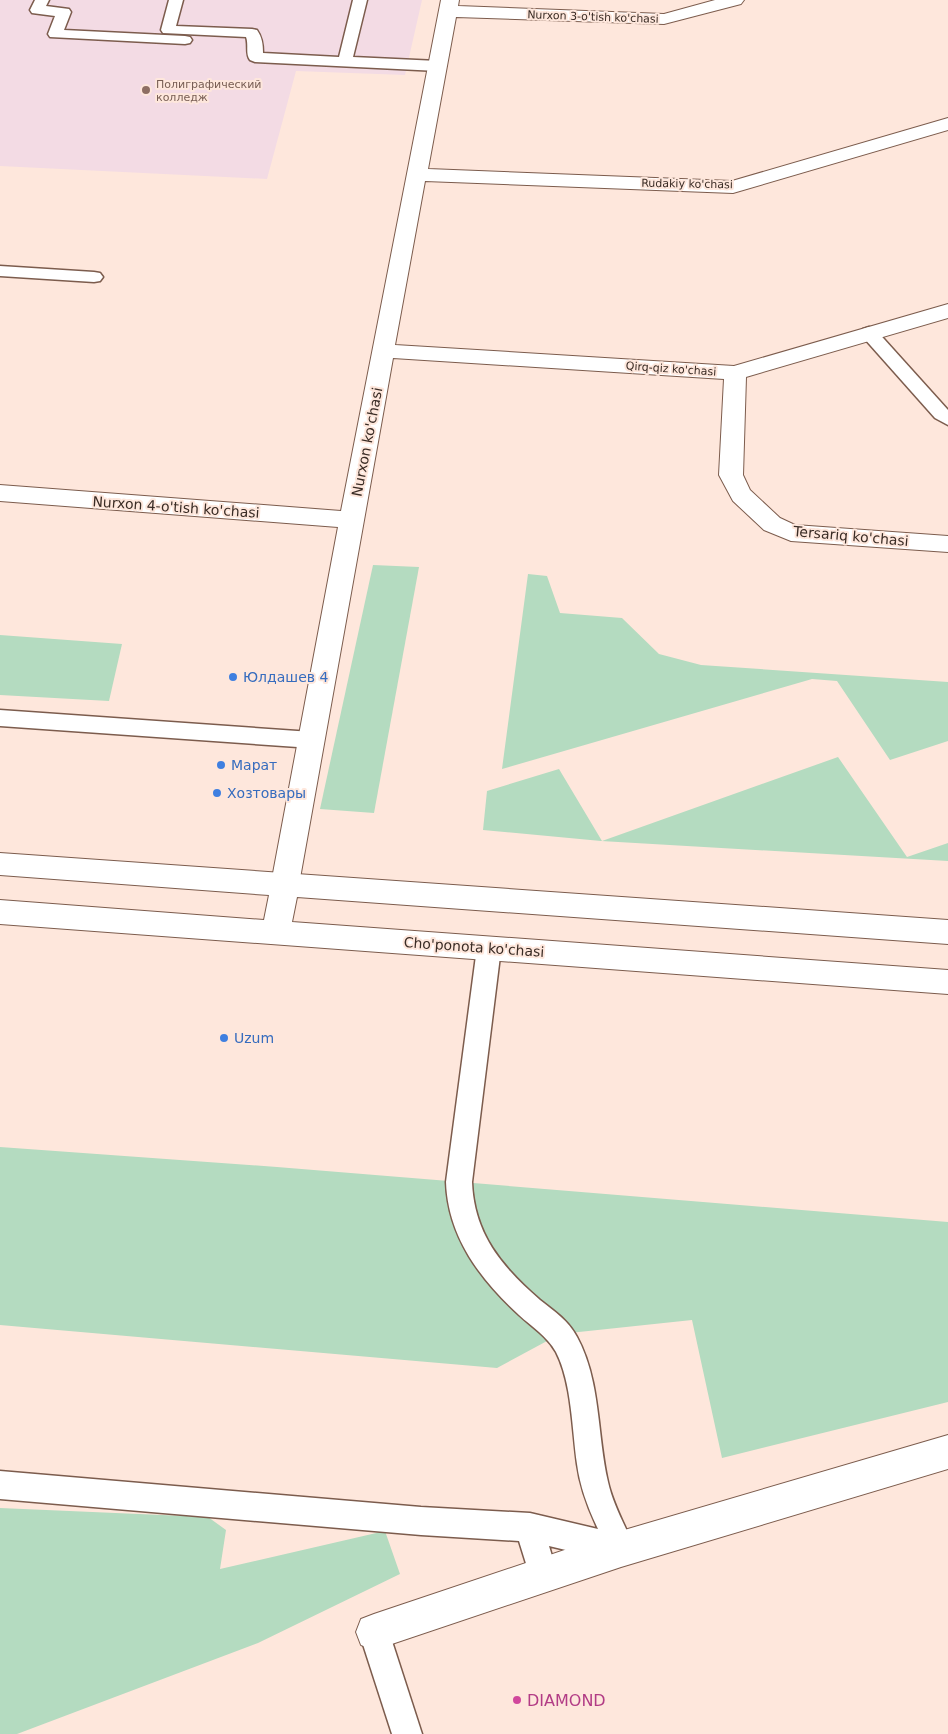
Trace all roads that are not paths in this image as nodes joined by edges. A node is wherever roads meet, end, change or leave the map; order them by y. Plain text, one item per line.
1 (42, 0) edge
2 (176, 0) edge
3 (360, 0) edge
4 (735, 0) edge
5 (449, 5) edge
6 (256, 43) junction
7 (285, 58) junction
8 (345, 61) junction
9 (438, 66) junction
10 (281, 76) dead end
11 (948, 124) edge
12 (418, 175) junction
13 (0, 271) edge
14 (94, 277) dead end
15 (948, 311) edge
16 (868, 333) junction
17 (385, 351) junction
18 (735, 373) junction
19 (948, 420) edge
20 (0, 493) edge
21 (351, 520) junction
22 (948, 544) edge
23 (0, 718) edge
24 (312, 740) junction
25 (0, 864) edge
26 (285, 884) junction
27 (0, 912) edge
28 (276, 932) junction
29 (948, 932) edge
30 (489, 948) junction
31 (948, 982) edge
32 (948, 1452) edge
33 (0, 1485) edge
34 (530, 1527) junction
35 (622, 1549) junction
36 (543, 1576) junction
37 (374, 1632) joint
38 (407, 1734) edge

1 - 6 lane
2 - 6 lane
3 - 8 lane
4 - 5 street, Nurxon 3-o'tish ko'chasi
5 - 9 street, Nurxon ko'chasi
6 - 7 lane
7 - 8 lane
7 - 10 lane
8 - 9 lane
9 - 12 street, Nurxon ko'chasi
11 - 12 street, Rudakiy ko'chasi
12 - 17 street, Nurxon ko'chasi
13 - 14 lane
15 - 16 street, Qirq-qiz ko'chasi
16 - 18 street, Qirq-qiz ko'chasi
16 - 19 lane
17 - 18 street, Qirq-qiz ko'chasi
17 - 21 street, Nurxon ko'chasi
18 - 22 street, Tersariq ko'chasi
20 - 21 street, Nurxon 4-o'tish ko'chasi
21 - 24 street, Nurxon ko'chasi
23 - 24 lane
24 - 26 street, Nurxon ko'chasi
25 - 26 street
26 - 28 street, Nurxon ko'chasi
26 - 29 street
27 - 28 street, Cho'ponota ko'chasi
28 - 30 street, Cho'ponota ko'chasi
30 - 31 street, Cho'ponota ko'chasi
30 - 35 lane
32 - 35 street
33 - 34 lane
34 - 35 lane
34 - 36 lane
35 - 36 street
36 - 37 street
37 - 38 lane

